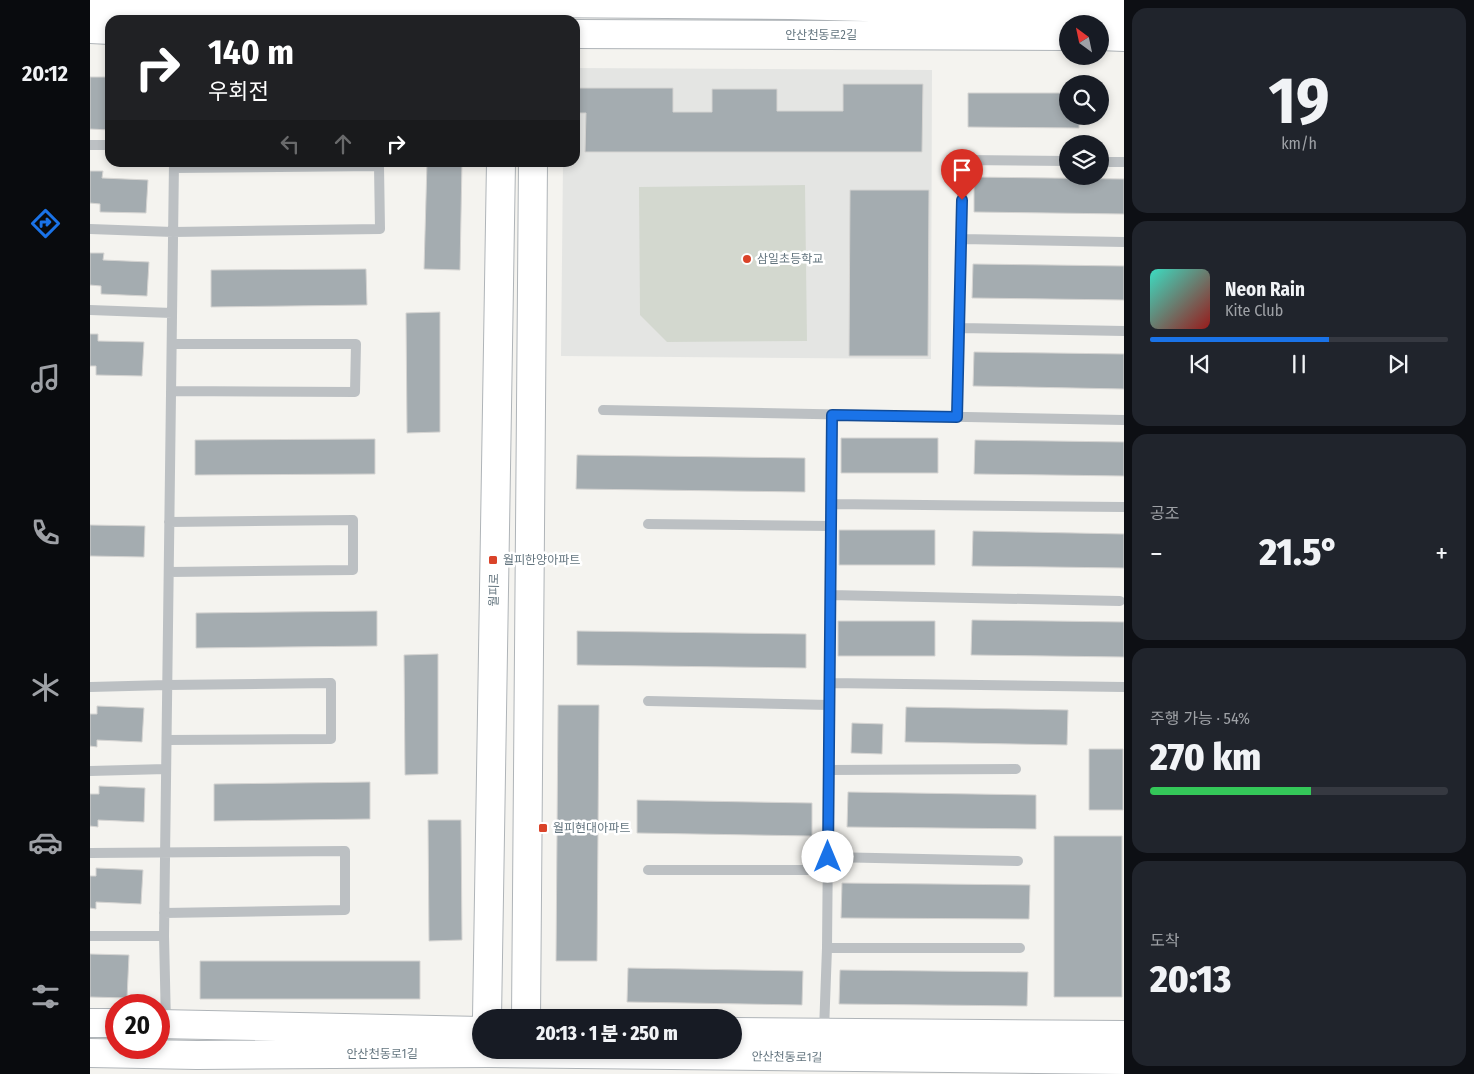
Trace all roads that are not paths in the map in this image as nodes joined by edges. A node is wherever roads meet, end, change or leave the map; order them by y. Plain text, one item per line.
1 (90, 4) edge
2 (504, 8) edge
3 (534, 8) edge
4 (1124, 14) edge
5 (90, 29) edge
6 (105, 30) edge
7 (580, 34) edge
8 (1059, 36) edge
9 (1109, 36) edge
10 (1124, 36) edge
11 (105, 144) edge
12 (90, 145) edge
13 (1059, 162) edge
14 (1109, 162) edge
15 (1124, 162) edge
16 (174, 167) edge
17 (379, 167) edge
18 (501, 167) edge
19 (533, 167) edge
20 (90, 230) edge
21 (173, 232) junction
22 (961, 239) junction
23 (1124, 242) edge
24 (90, 310) edge
25 (172, 312) junction
26 (959, 328) junction
27 (1124, 331) edge
28 (172, 344) junction
29 (171, 391) junction
30 (603, 410) dead end
31 (832, 415) junction
32 (957, 417) junction
33 (1124, 420) edge
34 (831, 504) junction
35 (1123, 507) edge
36 (169, 522) junction
37 (648, 524) dead end
38 (831, 526) junction
39 (169, 572) junction
40 (830, 595) junction
41 (1120, 601) dead end
42 (829, 683) junction
43 (167, 685) junction
44 (90, 687) edge
45 (1124, 687) edge
46 (648, 701) dead end
47 (829, 704) junction
48 (167, 740) junction
49 (166, 769) junction
50 (1016, 769) dead end
51 (829, 770) junction
52 (90, 771) edge
53 (90, 853) edge
54 (165, 854) junction
55 (828, 857) junction
56 (1018, 861) dead end
57 (648, 870) dead end
58 (828, 870) junction
59 (164, 913) junction
60 (90, 936) edge
61 (164, 936) junction
62 (827, 948) junction
63 (1020, 948) dead end
64 (163, 994) edge
65 (487, 1009) edge
66 (526, 1009) edge
67 (90, 1023) edge
68 (105, 1023) edge
69 (170, 1025) edge
70 (742, 1032) edge
71 (824, 1033) junction
72 (1124, 1035) edge
73 (472, 1051) edge
74 (472, 1052) edge
75 (90, 1053) edge
76 (524, 1059) edge
77 (1124, 1060) edge

1 - 2 street
2 - 3 street
3 - 4 street
5 - 6 street
7 - 8 street, 안산천동로2길
9 - 10 street
11 - 12 lane
13 - 22 lane
14 - 15 lane
16 - 21 lane
17 - 21 lane
18 - 65 street, 월피로
19 - 66 street
20 - 21 lane
21 - 25 lane
22 - 23 lane
22 - 26 lane
24 - 25 lane
25 - 28 lane
26 - 27 lane
26 - 32 lane
28 - 29 lane
28 - 29 lane
29 - 36 lane
30 - 31 lane
31 - 32 lane
31 - 34 lane
32 - 33 lane
34 - 35 lane
34 - 38 lane
36 - 39 lane
36 - 39 lane
37 - 38 lane
38 - 40 lane
39 - 43 lane
40 - 41 lane
40 - 42 lane
42 - 45 lane
42 - 47 lane
43 - 44 lane
43 - 48 lane
43 - 48 lane
46 - 47 lane
47 - 51 lane
48 - 49 lane
49 - 52 lane
49 - 54 lane
50 - 51 lane
51 - 55 lane
53 - 54 lane
54 - 59 lane
54 - 59 lane
55 - 56 lane
55 - 58 lane
57 - 58 lane
58 - 62 lane
59 - 61 lane
60 - 61 lane
61 - 64 lane
62 - 63 lane
62 - 71 lane
67 - 68 street
69 - 73 street, 안산천동로1길
70 - 71 street, 안산천동로1길
71 - 72 street, 안산천동로1길
74 - 75 street, 안산천동로1길
76 - 77 street, 안산천동로1길

